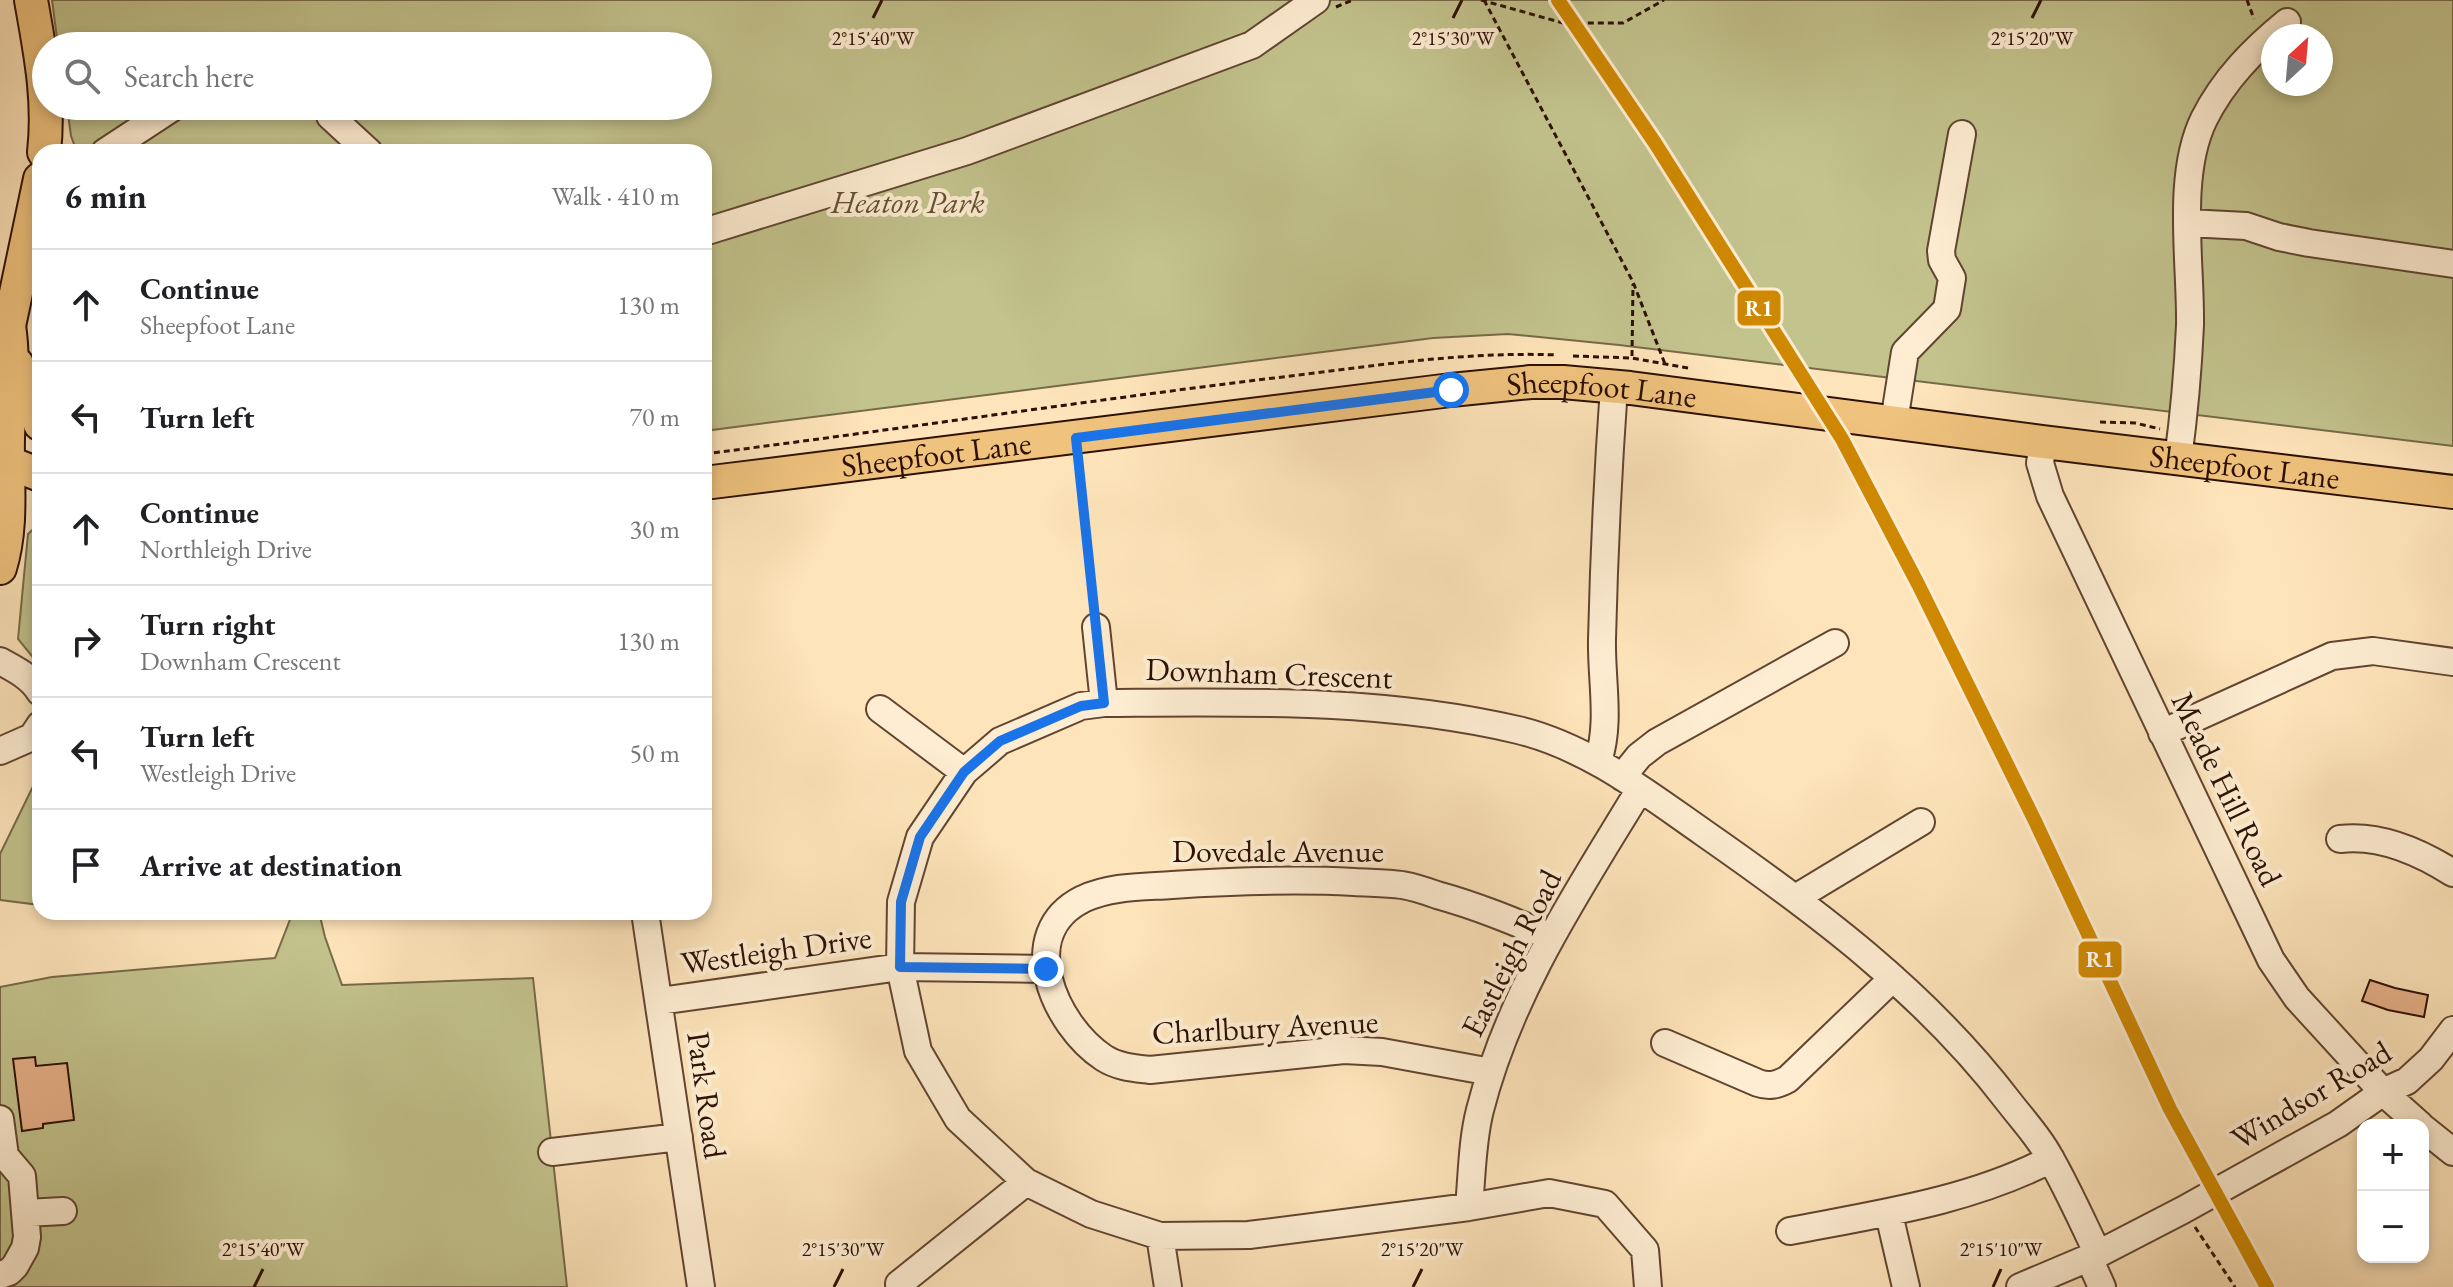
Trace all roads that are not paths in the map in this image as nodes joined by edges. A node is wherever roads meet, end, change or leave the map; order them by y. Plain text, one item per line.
1 (31, 0) edge
2 (1316, 0) edge
3 (2287, 22) dead end
4 (37, 32) edge
5 (46, 120) edge
6 (154, 120) edge
7 (334, 120) edge
8 (1962, 134) dead end
9 (45, 144) edge
10 (117, 144) edge
11 (360, 144) edge
12 (2188, 223) junction
13 (32, 225) edge
14 (712, 230) edge
15 (2453, 264) edge
16 (7, 340) edge
17 (1622, 387) junction
18 (32, 404) edge
19 (1894, 422) junction
20 (2043, 442) junction
21 (32, 454) edge
22 (2178, 459) junction
23 (4, 461) edge
24 (32, 472) edge
25 (712, 482) edge
26 (32, 486) edge
27 (2453, 492) edge
28 (0, 568) edge
29 (1096, 627) road end
30 (1835, 643) dead end
31 (0, 661) edge
32 (2453, 662) edge
33 (32, 682) edge
34 (1104, 703) junction
35 (880, 709) dead end
36 (2162, 733) junction
37 (32, 737) edge
38 (0, 751) edge
39 (1598, 761) junction
40 (964, 772) junction
41 (1631, 783) junction
42 (1921, 822) dead end
43 (2340, 839) dead end
44 (2453, 873) edge
45 (1797, 897) junction
46 (646, 920) edge
47 (1551, 937) junction
48 (900, 967) junction
49 (1046, 969) junction
50 (1893, 978) junction
51 (660, 1001) junction
52 (2453, 1030) edge
53 (1665, 1043) dead end
54 (1491, 1072) junction
55 (2383, 1092) junction
56 (0, 1119) edge
57 (2413, 1119) edge
58 (2429, 1132) edge
59 (679, 1137) junction
60 (552, 1152) dead end
61 (2453, 1152) edge
62 (2051, 1159) junction
63 (1026, 1182) junction
64 (1469, 1207) junction
65 (63, 1211) dead end
66 (26, 1213) junction
67 (1892, 1227) dead end
68 (1790, 1231) dead end
69 (1160, 1236) junction
70 (2094, 1256) junction
71 (0, 1275) edge
72 (899, 1284) dead end
73 (701, 1287) edge
74 (1168, 1287) edge
75 (1648, 1287) edge
76 (1906, 1287) edge
77 (2020, 1287) edge
78 (2102, 1287) edge

1 - 4 main road
2 - 14 street
3 - 12 street
5 - 9 main road
6 - 10 street
7 - 11 street
8 - 19 street
12 - 15 street
12 - 22 street
13 - 16 main road
16 - 18 main road
16 - 23 main road
17 - 19 main road, Sheepfoot Lane
17 - 25 main road, Sheepfoot Lane
17 - 39 street
19 - 20 main road, Sheepfoot Lane
20 - 22 main road, Sheepfoot Lane
20 - 36 street, Meade Hill Road
21 - 23 main road
22 - 27 main road, Sheepfoot Lane
23 - 24 main road
23 - 26 main road
23 - 28 main road
29 - 34 street
30 - 41 street, Eastleigh Road
31 - 33 street
32 - 36 street
34 - 39 street, Downham Crescent
34 - 40 street, Downham Crescent
35 - 40 street
36 - 55 street, Meade Hill Road
37 - 38 street
39 - 41 street, Downham Crescent
40 - 48 street, Downham Crescent
41 - 45 street, Downham Crescent
41 - 47 street, Eastleigh Road
42 - 45 street
43 - 44 street
45 - 50 street, Downham Crescent
46 - 51 street, Park Road
47 - 49 street, Dovedale Avenue
47 - 54 street, Eastleigh Road
48 - 49 street, Westleigh Drive
48 - 51 street, Westleigh Drive
48 - 63 street, Downham Crescent
49 - 54 street, Charlbury Avenue
50 - 53 street
50 - 62 street, Downham Crescent
51 - 59 street, Park Road
52 - 55 street, Windsor Road
54 - 64 street, Eastleigh Road
55 - 57 street, Meade Hill Road
55 - 70 street, Windsor Road
56 - 66 street
58 - 61 street, Meade Hill Road
59 - 60 street
59 - 73 street, Park Road
62 - 68 street
62 - 70 street, Downham Crescent
63 - 69 street, Downham Crescent
63 - 72 street
64 - 69 street, Downham Crescent
64 - 75 street, Downham Crescent
65 - 66 street
66 - 71 street
67 - 76 street
69 - 74 street
70 - 77 street, Windsor Road
70 - 78 street, Downham Crescent

